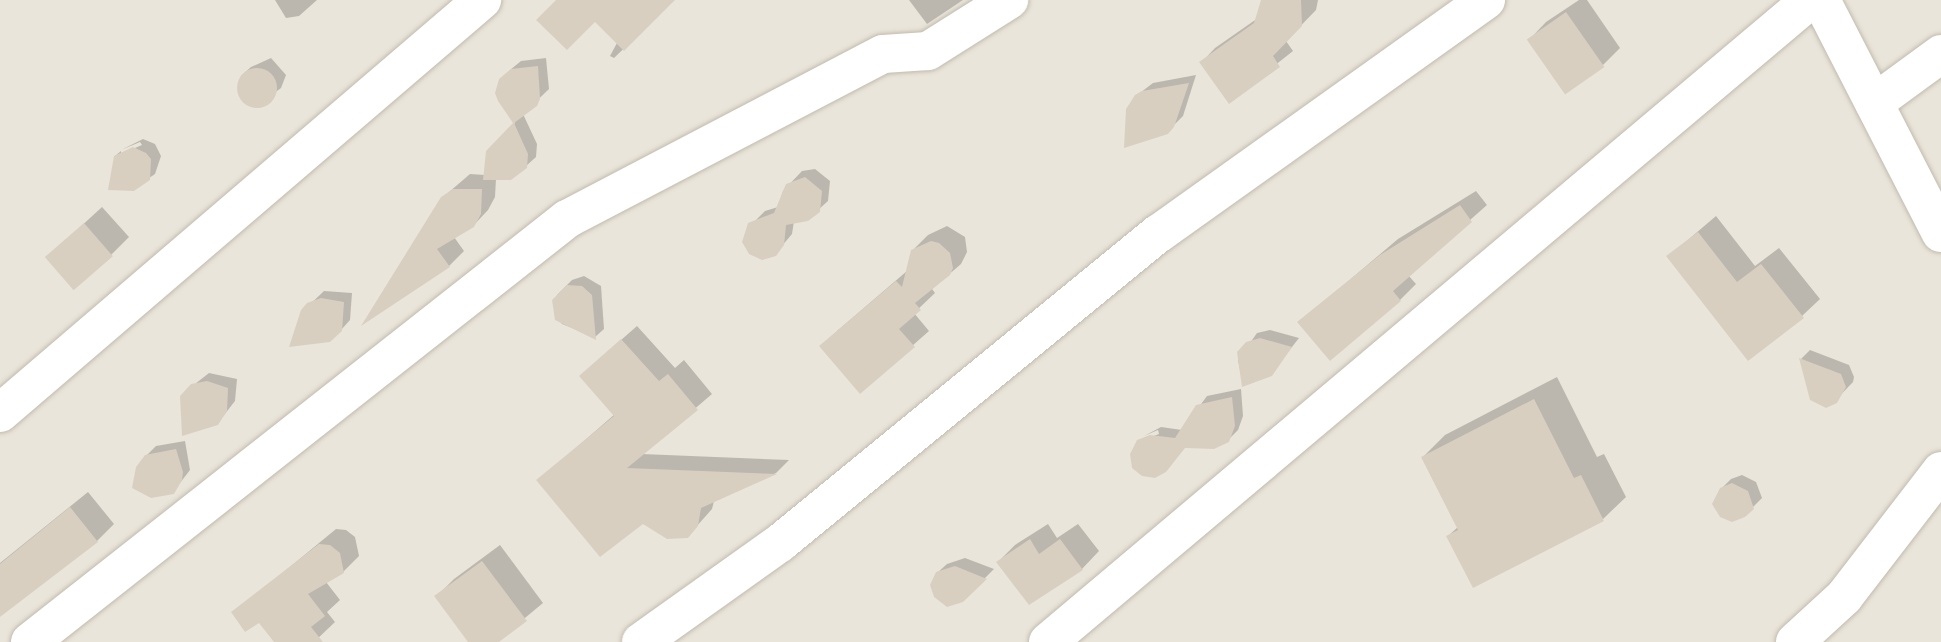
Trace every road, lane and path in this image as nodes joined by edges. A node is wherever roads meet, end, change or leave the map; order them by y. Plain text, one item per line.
1 (482, 0) edge
2 (1009, 0) edge
3 (1486, 0) edge
4 (1810, 0) edge
5 (1821, 0) edge
6 (1941, 54) edge
7 (1874, 103) junction
8 (1941, 233) edge
9 (0, 413) edge
10 (1941, 471) edge
11 (30, 642) edge
12 (641, 642) edge
13 (1048, 642) edge
14 (1795, 642) edge

1 - 9 street
2 - 11 street
3 - 12 street
4 - 13 street
5 - 7 street
6 - 7 street
7 - 8 street
10 - 14 street

